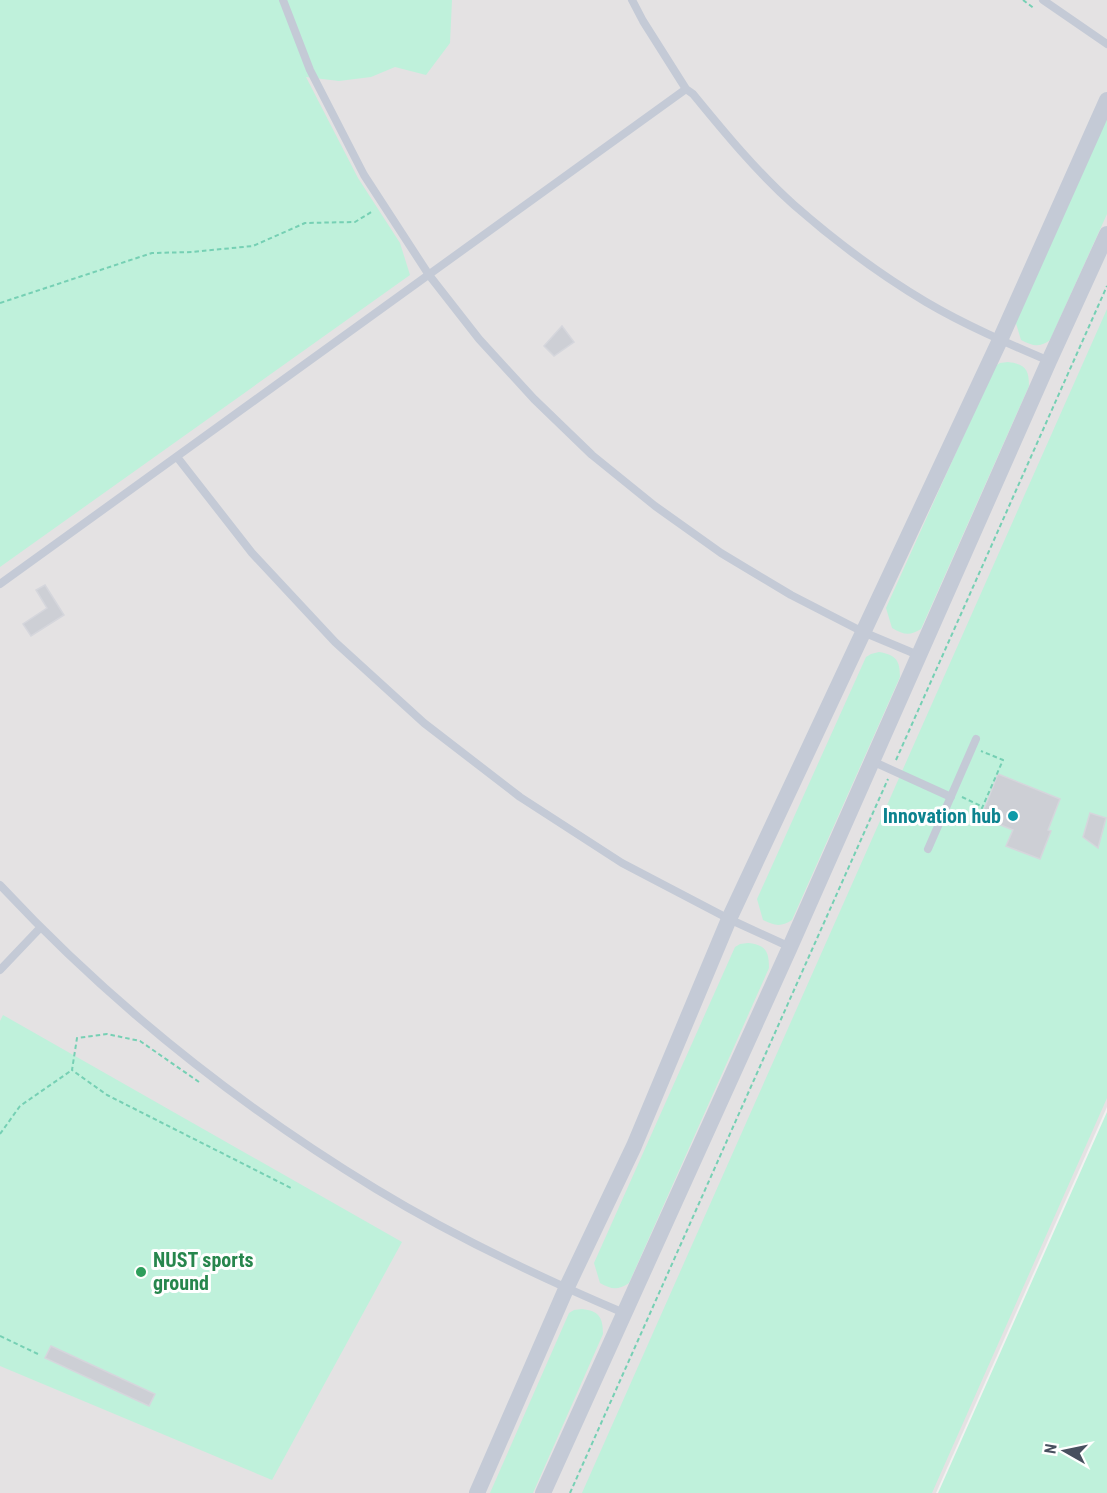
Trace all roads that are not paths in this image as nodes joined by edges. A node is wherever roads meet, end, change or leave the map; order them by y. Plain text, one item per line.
1 (284, 0) edge
2 (632, 0) edge
3 (1042, 0) edge
4 (1107, 44) edge
5 (686, 89) junction
6 (1107, 100) edge
7 (1107, 234) edge
8 (429, 275) junction
9 (1000, 340) junction
10 (1049, 361) junction
11 (177, 458) junction
12 (0, 584) edge
13 (863, 632) junction
14 (918, 655) junction
15 (974, 743) road end
16 (872, 760) junction
17 (951, 797) junction
18 (928, 849) dead end
19 (0, 885) edge
20 (729, 920) junction
21 (40, 928) junction
22 (790, 947) junction
23 (0, 970) edge
24 (566, 1288) junction
25 (624, 1313) junction
26 (477, 1493) edge
27 (543, 1493) edge

1 - 8 lane
2 - 5 lane
3 - 4 lane
5 - 8 lane
5 - 9 lane
6 - 9 street
7 - 10 street
8 - 11 lane
8 - 13 lane
9 - 10 lane
9 - 13 street
10 - 14 street
11 - 12 lane
11 - 20 lane
13 - 14 lane
13 - 20 street
14 - 16 street
15 - 17 lane
16 - 17 lane
16 - 22 street
17 - 18 lane
19 - 21 lane
20 - 22 lane
20 - 24 street
21 - 23 lane
21 - 24 lane
22 - 25 street
24 - 25 lane
24 - 26 street
25 - 27 street

